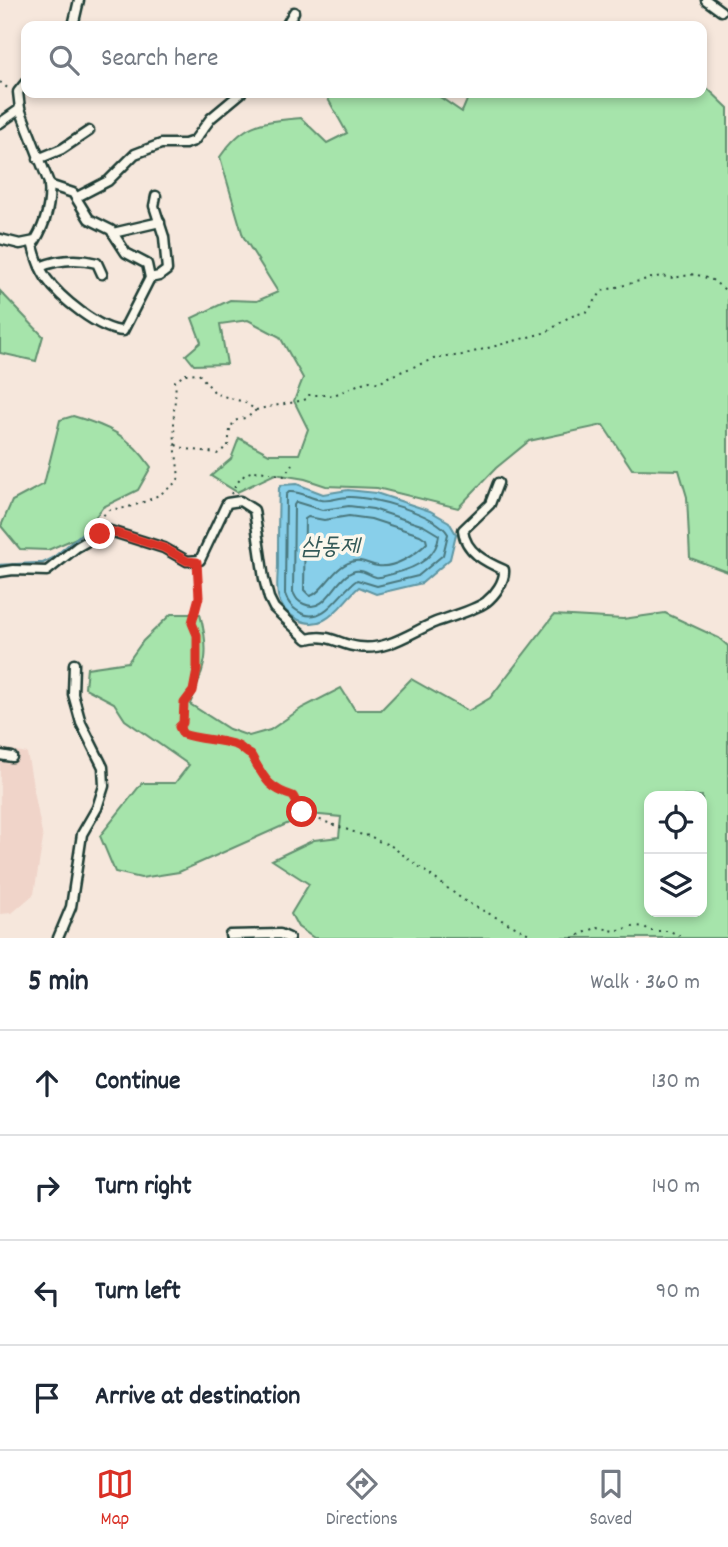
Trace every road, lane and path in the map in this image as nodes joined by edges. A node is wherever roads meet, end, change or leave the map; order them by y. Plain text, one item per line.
1 (79, 0) edge
2 (706, 0) edge
3 (721, 11) dead end
4 (294, 12) dead end
5 (74, 21) edge
6 (289, 21) edge
7 (0, 82) edge
8 (21, 90) edge
9 (18, 94) junction
10 (235, 98) edge
11 (20, 109) junction
12 (0, 123) edge
13 (89, 131) dead end
14 (38, 159) junction
15 (49, 185) junction
16 (156, 196) dead end
17 (76, 197) junction
18 (160, 222) junction
19 (113, 233) junction
20 (0, 239) edge
21 (32, 242) junction
22 (40, 267) junction
23 (102, 274) dead end
24 (150, 278) junction
25 (728, 292) edge
26 (256, 410) junction
27 (176, 445) junction
28 (292, 464) dead end
29 (498, 483) dead end
30 (227, 503) junction
31 (100, 534) junction
32 (197, 562) junction
33 (0, 572) edge
34 (74, 664) dead end
35 (0, 755) edge
36 (12, 757) dead end
37 (230, 935) dead end
38 (58, 938) edge
39 (289, 938) edge
40 (537, 938) edge
41 (572, 938) edge
42 (684, 938) edge

1 - 5 street
2 - 3 street
4 - 6 street
7 - 9 path
8 - 9 street
9 - 11 street
10 - 17 street
11 - 12 street
11 - 14 street
13 - 14 street
14 - 15 street
15 - 17 street
15 - 21 street
16 - 18 street
17 - 19 street
18 - 19 street
18 - 24 street
19 - 24 street
20 - 21 street
21 - 22 street
22 - 23 street
22 - 24 street
25 - 26 path
26 - 27 path
26 - 27 path
27 - 31 path
28 - 30 path
29 - 30 street
30 - 32 street
31 - 32 street
31 - 33 street
32 - 40 path
34 - 38 street
35 - 36 street
37 - 39 street
41 - 42 path

